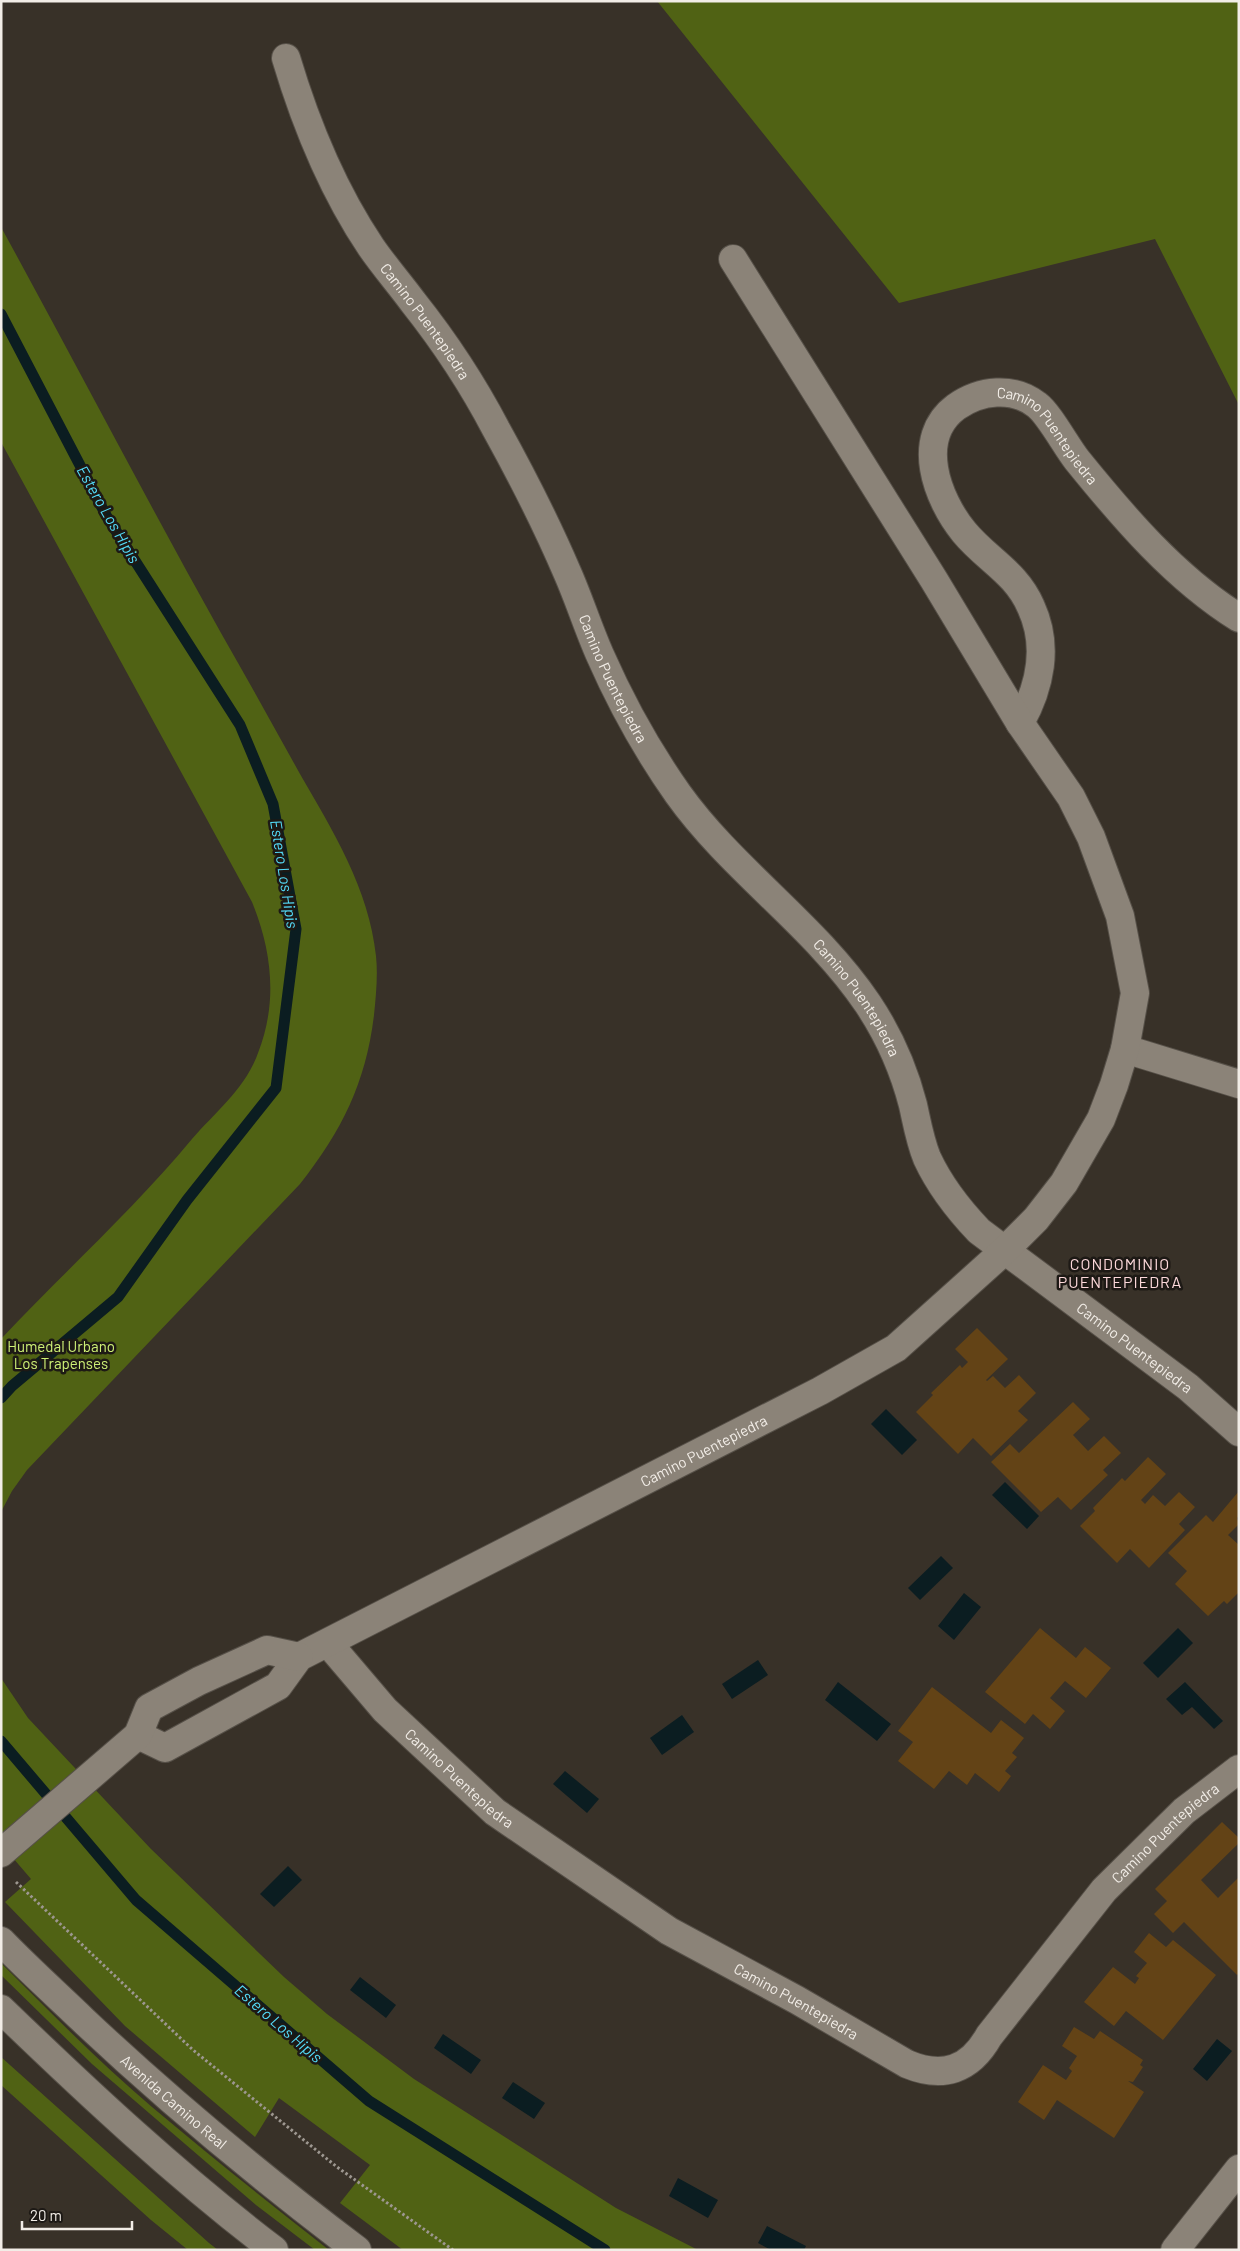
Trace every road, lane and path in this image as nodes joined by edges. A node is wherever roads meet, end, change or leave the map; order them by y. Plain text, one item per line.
1 (286, 58) dead end
2 (733, 259) dead end
3 (1239, 618) edge
4 (1020, 723) junction
5 (1125, 1049) junction
6 (1239, 1084) edge
7 (1004, 1251) junction
8 (1239, 1432) edge
9 (328, 1643) junction
10 (299, 1657) junction
11 (138, 1735) junction
12 (1239, 1769) edge
13 (1, 1853) edge
14 (15, 1880) dead end
15 (1, 1941) edge
16 (1, 2009) edge
17 (1239, 2168) edge
18 (274, 2250) edge
19 (357, 2250) edge
20 (453, 2250) edge
21 (1175, 2250) edge

1 - 7 street, Camino Puentepiedra
2 - 4 street, Camino Puentepiedra
3 - 4 street, Camino Puentepiedra
4 - 5 street, Camino Puentepiedra
5 - 6 street
5 - 7 street, Camino Puentepiedra
7 - 8 street, Camino Puentepiedra
7 - 9 street, Camino Puentepiedra
9 - 10 street, Camino Puentepiedra
9 - 12 street, Camino Puentepiedra
10 - 11 street
10 - 11 street, Camino Puentepiedra
11 - 13 street
14 - 20 path
15 - 19 street, Avenida Camino Real
16 - 18 street
17 - 21 street

